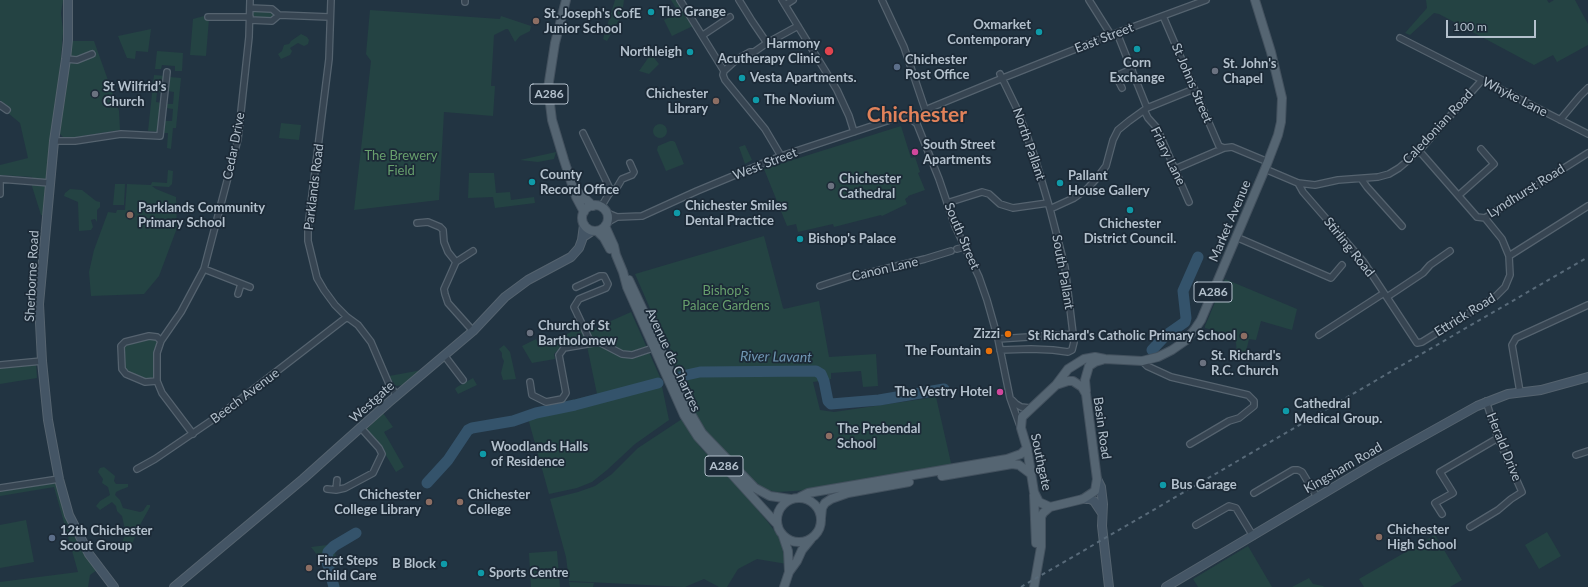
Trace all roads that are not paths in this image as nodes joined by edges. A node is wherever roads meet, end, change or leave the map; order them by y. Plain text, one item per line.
1 (68, 0) edge
2 (250, 0) edge
3 (331, 0) edge
4 (566, 0) edge
5 (680, 0) edge
6 (739, 0) edge
7 (793, 0) edge
8 (882, 0) edge
9 (1089, 0) edge
10 (1206, 0) edge
11 (1255, 0) edge
12 (784, 2) edge
13 (250, 8) junction
14 (279, 15) junction
15 (1163, 16) junction
16 (208, 17) dead end
17 (329, 17) junction
18 (730, 17) dead end
19 (250, 19) junction
20 (798, 26) junction
21 (1117, 33) junction
22 (703, 35) junction
23 (1111, 35) junction
24 (1400, 38) dead end
25 (767, 43) junction
26 (92, 54) dead end
27 (66, 59) junction
28 (1132, 69) junction
29 (724, 71) junction
30 (167, 72) dead end
31 (1002, 76) junction
32 (1482, 80) junction
33 (1122, 88) dead end
34 (1588, 88) edge
35 (1194, 89) junction
36 (0, 105) edge
37 (1146, 109) junction
38 (7, 110) dead end
39 (926, 112) junction
40 (1560, 120) junction
41 (914, 121) junction
42 (854, 132) junction
43 (583, 133) dead end
44 (1588, 134) edge
45 (54, 141) junction
46 (1224, 148) junction
47 (1481, 149) dead end
48 (1418, 152) junction
49 (1588, 153) edge
50 (781, 156) junction
51 (630, 163) dead end
52 (1267, 165) junction
53 (1175, 169) junction
54 (1362, 180) junction
55 (50, 183) junction
56 (1298, 183) junction
57 (573, 187) junction
58 (611, 191) junction
59 (1459, 195) junction
60 (0, 196) edge
61 (1189, 202) dead end
62 (947, 203) junction
63 (1049, 206) junction
64 (1588, 206) edge
65 (600, 209) junction
66 (584, 212) junction
67 (617, 217) junction
68 (1485, 218) junction
69 (417, 223) dead end
70 (606, 224) junction
71 (584, 225) junction
72 (1402, 226) dead end
73 (594, 231) junction
74 (583, 237) junction
75 (1236, 237) junction
76 (964, 247) junction
77 (473, 251) dead end
78 (1450, 251) dead end
79 (616, 256) junction
80 (1509, 256) junction
81 (456, 262) junction
82 (1342, 265) dead end
83 (204, 270) junction
84 (623, 272) junction
85 (242, 284) junction
86 (820, 286) dead end
87 (250, 287) dead end
88 (576, 287) dead end
89 (238, 294) dead end
90 (1385, 295) junction
91 (1588, 305) edge
92 (347, 317) junction
93 (473, 331) junction
94 (1073, 334) junction
95 (1319, 335) dead end
96 (998, 339) junction
97 (161, 341) junction
98 (591, 343) junction
99 (1417, 343) joint
100 (654, 348) junction
101 (1000, 352) junction
102 (444, 355) junction
103 (1105, 360) junction
104 (42, 361) junction
105 (1142, 361) junction
106 (0, 365) edge
107 (1588, 377) edge
108 (463, 380) dead end
109 (157, 381) junction
110 (530, 382) dead end
111 (1056, 384) junction
112 (1520, 392) junction
113 (1086, 394) junction
114 (397, 396) junction
115 (1010, 398) junction
116 (1486, 401) junction
117 (1030, 408) junction
118 (360, 428) junction
119 (1021, 428) junction
120 (193, 434) junction
121 (1498, 438) junction
122 (1190, 444) dead end
123 (1027, 448) junction
124 (1588, 451) edge
125 (1576, 455) dead end
126 (138, 469) dead end
127 (1031, 474) junction
128 (1097, 478) junction
129 (59, 479) junction
130 (337, 480) dead end
131 (0, 488) edge
132 (327, 489) dead end
133 (336, 490) junction
134 (1034, 492) junction
135 (1254, 492) dead end
136 (800, 497) junction
137 (1317, 497) junction
138 (790, 499) junction
139 (1083, 499) junction
140 (1050, 507) junction
141 (1102, 513) junction
142 (1442, 514) dead end
143 (821, 518) junction
144 (776, 523) junction
145 (1196, 525) dead end
146 (1470, 527) dead end
147 (783, 536) junction
148 (1253, 536) junction
149 (811, 539) junction
150 (1039, 554) junction
151 (789, 572) junction
152 (114, 587) edge
153 (174, 587) edge
154 (784, 587) edge
155 (1034, 587) edge
156 (1109, 587) edge
157 (1166, 587) edge

1 - 27 street, Sherborne Road
2 - 13 street, Cedar Drive
3 - 17 street, Parklands Road
4 - 57 main road, A286
5 - 22 street
6 - 25 street
7 - 12 street
8 - 39 street
9 - 23 street
10 - 15 street, East Street
11 - 52 main road, A286
12 - 20 street
13 - 14 street
13 - 19 street, Cedar Drive
14 - 17 street
14 - 19 street
15 - 21 street, East Street
15 - 35 street, St Johns Street
16 - 19 street
17 - 92 street, Parklands Road
18 - 22 street
19 - 83 street, Cedar Drive
20 - 25 street
20 - 42 street
21 - 23 street, East Street
21 - 28 street, Friary Lane
22 - 29 street
23 - 31 street, East Street
24 - 32 street, Whyke Lane
25 - 29 street
26 - 27 street
27 - 45 street, Sherborne Road
28 - 33 street
28 - 37 street, Friary Lane
29 - 50 street
30 - 45 street
31 - 39 street, East Street
31 - 63 street, North Pallant
32 - 40 street, Whyke Lane
32 - 48 street, Caledonian Road
34 - 40 street
35 - 37 street
35 - 46 street, St Johns Street
36 - 38 street
37 - 53 street, Friary Lane
37 - 63 street
39 - 41 street, East Street
40 - 44 street, Whyke Lane
41 - 42 street, West Street
41 - 62 street, South Street
42 - 50 street, West Street
43 - 58 street
45 - 55 street, Sherborne Road
46 - 52 street
46 - 53 street
47 - 59 street
48 - 54 street, Caledonian Road
48 - 59 street, Lyndhurst Road
49 - 68 street, Lyndhurst Road
50 - 67 street, West Street
51 - 58 street
52 - 56 street
52 - 75 main road, Market Avenue / A286
53 - 61 street, Friary Lane
54 - 56 street, Caledonian Road
54 - 72 street
55 - 60 street
55 - 104 street, Sherborne Road
56 - 90 street, Stirling Road
57 - 65 main road, A286
57 - 66 main road, A286
58 - 65 street
59 - 68 street, Lyndhurst Road
62 - 63 street
62 - 76 street, South Street
63 - 94 street, South Pallant
64 - 80 street
65 - 66 main road
65 - 67 street, West Street
65 - 70 main road
66 - 71 main road
67 - 70 street, West Street
68 - 80 street, Ettrick Road
69 - 81 street
70 - 73 main road
70 - 79 main road, Avenue de Chartres / A286
71 - 73 main road
71 - 74 street, Westgate
73 - 74 street, Westgate
73 - 79 main road, Avenue de Chartres / A286
74 - 93 street, Westgate
75 - 82 street
75 - 105 main road, Market Avenue / A286
76 - 86 street, Canon Lane
76 - 96 street, South Street
77 - 81 street
78 - 90 street
79 - 84 main road, Avenue de Chartres / A286
80 - 99 street, Ettrick Road
81 - 93 street
83 - 85 street
83 - 97 street, Cedar Drive
84 - 100 main road, Avenue de Chartres / A286
84 - 138 main road, Avenue de Chartres / A286
85 - 87 street
85 - 89 street
88 - 98 street
90 - 95 street
90 - 99 street, Stirling Road
91 - 112 street
92 - 114 street, Parklands Road
92 - 120 street, Beech Avenue
93 - 102 street, Westgate
94 - 96 street
94 - 101 street, South Pallant
96 - 101 street, South Street
97 - 109 street, Cedar Drive
97 - 109 street
98 - 100 street
98 - 110 street
100 - 144 main road, Avenue de Chartres / A286
101 - 115 street, Southgate
102 - 108 street
102 - 114 street, Westgate
103 - 105 main road, Market Avenue / A286
103 - 111 main road, A286
103 - 113 main road, A286
104 - 106 street
104 - 129 street, Sherborne Road
105 - 122 street
107 - 112 street, Kingsham Road
109 - 120 street, Cedar Drive
111 - 113 main road, Basin Road
111 - 117 main road, Southgate / A286
112 - 116 street, Kingsham Road
113 - 128 main road, Basin Road / A286
114 - 118 street, Westgate
115 - 117 street
115 - 119 street, Southgate
116 - 121 street, Herald Drive
116 - 137 street, Kingsham Road
117 - 119 main road, Southgate / A286
118 - 133 street
118 - 153 street, Westgate
119 - 123 main road, Southgate
120 - 126 street, Beech Avenue
121 - 142 street
121 - 146 street, Herald Drive
123 - 127 main road, Southgate
123 - 136 main road
124 - 125 street
127 - 134 main road, Southgate
127 - 143 main road
128 - 139 main road
128 - 141 street
129 - 131 street
129 - 152 street, Sherborne Road
130 - 133 street
132 - 133 street
134 - 140 main road, Southgate
134 - 150 main road
135 - 137 street
136 - 138 main road
136 - 143 main road
137 - 148 street, Kingsham Road
138 - 144 main road
139 - 140 main road, Southgate
139 - 141 street
140 - 150 main road
141 - 156 street
143 - 149 main road
144 - 147 main road
145 - 148 street
147 - 149 main road
147 - 151 main road
148 - 157 street, Kingsham Road
149 - 151 main road
150 - 155 main road
151 - 154 main road

